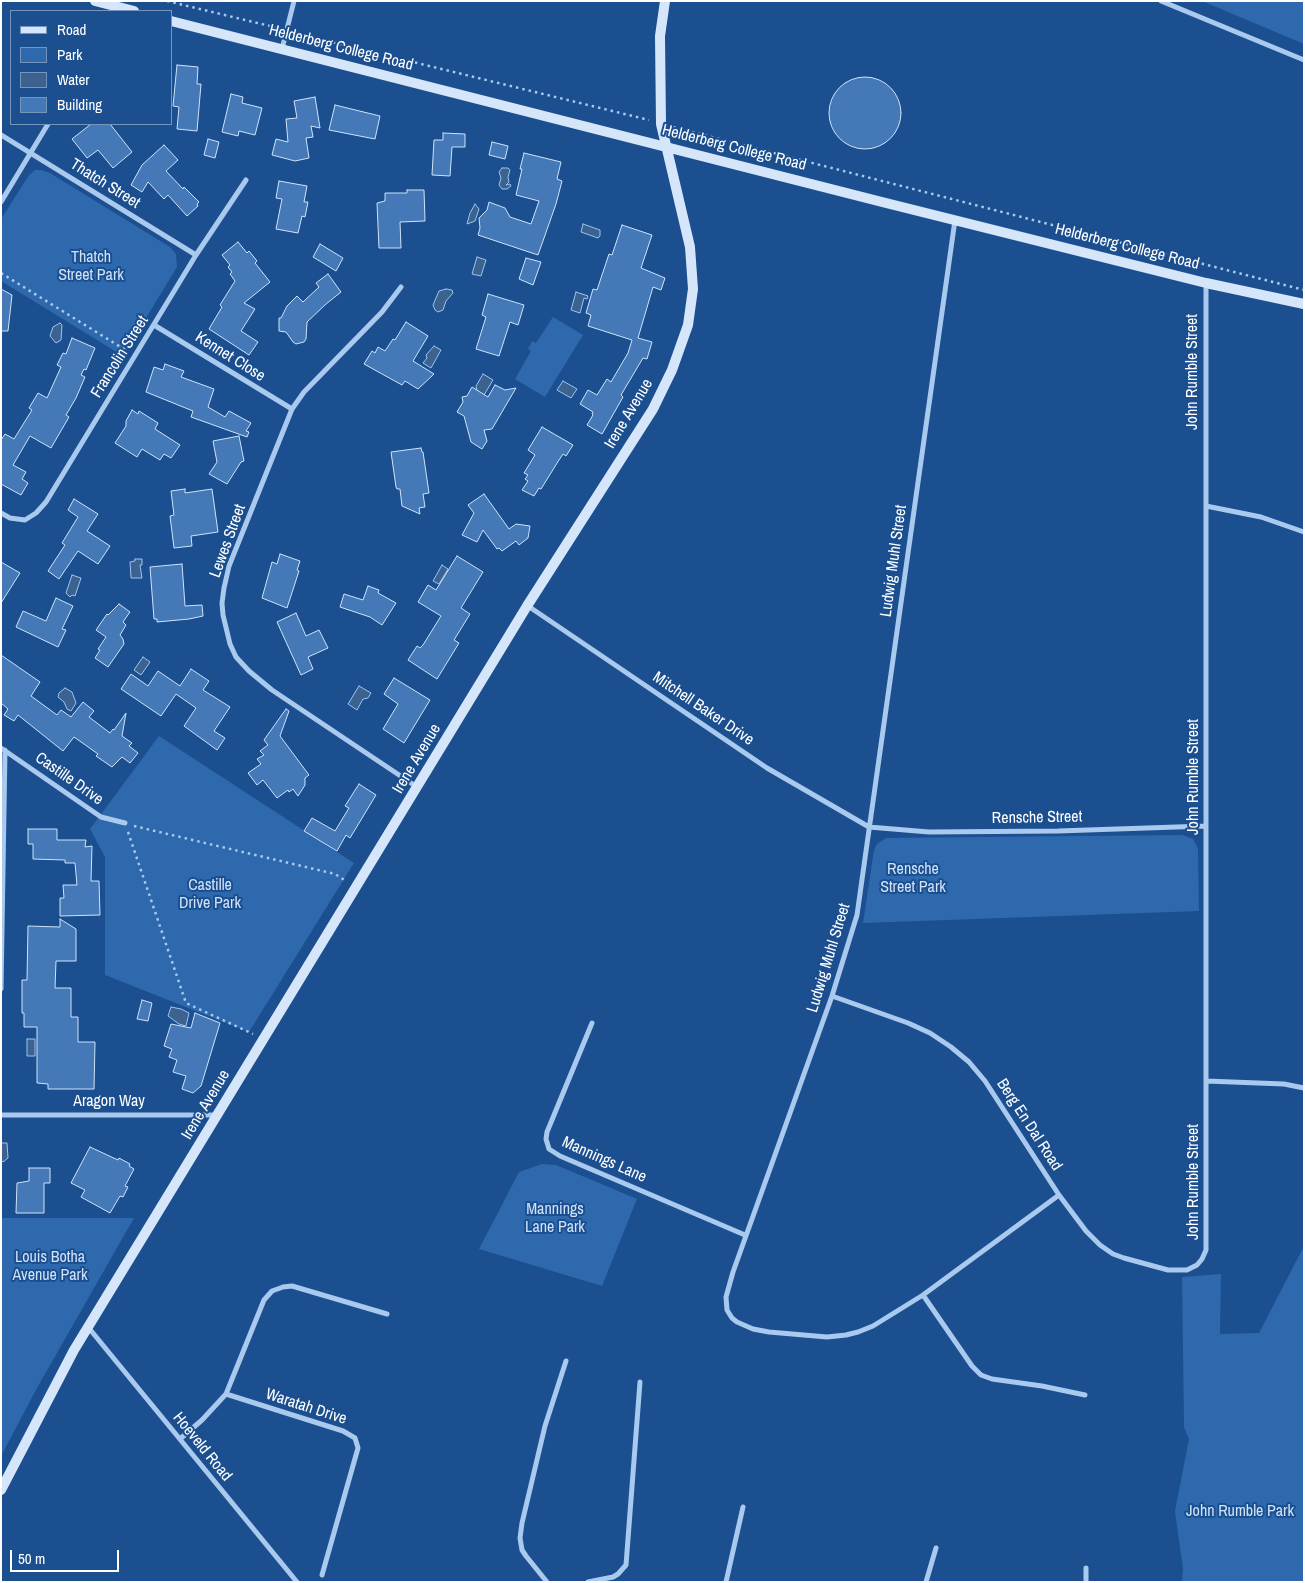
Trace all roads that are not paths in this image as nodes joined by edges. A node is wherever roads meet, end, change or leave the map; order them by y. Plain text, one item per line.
1 (95, 1) edge
2 (294, 1) edge
3 (665, 1) edge
4 (1161, 1) edge
5 (119, 9) edge
6 (172, 21) edge
7 (282, 49) junction
8 (1304, 60) edge
9 (47, 125) edge
10 (1, 135) edge
11 (666, 146) junction
12 (31, 152) junction
13 (246, 180) dead end
14 (1, 202) edge
15 (955, 220) junction
16 (196, 255) junction
17 (1206, 283) junction
18 (401, 286) dead end
19 (1304, 300) edge
20 (1290, 301) junction
21 (1304, 304) edge
22 (154, 325) junction
23 (292, 410) junction
24 (1206, 506) junction
25 (1, 513) edge
26 (1304, 532) edge
27 (527, 606) junction
28 (3, 749) edge
29 (417, 787) junction
30 (125, 823) road end
31 (1206, 826) junction
32 (869, 827) junction
33 (1, 989) edge
34 (832, 996) junction
35 (592, 1023) dead end
36 (1206, 1081) junction
37 (1304, 1088) edge
38 (1, 1115) edge
39 (217, 1115) junction
40 (1060, 1195) junction
41 (745, 1235) junction
42 (1193, 1267) joint
43 (923, 1294) junction
44 (387, 1314) dead end
45 (88, 1327) junction
46 (566, 1361) dead end
47 (640, 1382) dead end
48 (226, 1394) junction
49 (1085, 1396) dead end
50 (180, 1439) junction
51 (1, 1490) edge
52 (743, 1507) dead end
53 (936, 1548) dead end
54 (1086, 1568) dead end
55 (322, 1575) dead end
56 (297, 1582) edge
57 (547, 1582) edge
58 (588, 1582) edge
59 (726, 1582) edge
60 (926, 1582) edge
61 (1086, 1582) edge

1 - 5 street
2 - 7 street
3 - 11 street, Irene Avenue
4 - 8 street
6 - 7 street, Helderberg College Road
7 - 11 street, Helderberg College Road
9 - 12 street
10 - 12 street, Thatch Street
11 - 15 street, Helderberg College Road
11 - 27 street, Irene Avenue
12 - 14 street
12 - 16 street, Thatch Street
13 - 16 street, Francolin Street
15 - 17 street, Helderberg College Road
15 - 32 street, Ludwig Muhl Street
16 - 22 street, Francolin Street
17 - 20 street, Helderberg College Road
17 - 24 street, John Rumble Street
18 - 23 street, Lewes Street
19 - 20 street, Helderberg College Road
20 - 21 street, Helderberg College Road
22 - 23 street, Kennet Close
22 - 25 street, Francolin Street
23 - 29 street, Lewes Street
24 - 26 street
24 - 31 street, John Rumble Street
27 - 29 street, Irene Avenue
27 - 32 street, Mitchell Baker Drive
28 - 30 street, Castille Drive
28 - 33 street
29 - 39 street, Irene Avenue
31 - 32 street, Rensche Street
31 - 36 street, John Rumble Street
32 - 34 street, Ludwig Muhl Street
34 - 40 street, Berg En Dal Road
34 - 41 street, Ludwig Muhl Street
35 - 41 street, Mannings Lane
36 - 37 street
36 - 42 street, John Rumble Street
38 - 39 street, Aragon Way
39 - 45 street, Irene Avenue
40 - 42 street, Berg En Dal Road
40 - 43 street, Ludwig Muhl Street
41 - 43 street, Ludwig Muhl Street
43 - 49 street
44 - 48 street
45 - 50 street, Hoeveld Road
45 - 51 street, Irene Avenue
46 - 57 street
47 - 58 street
48 - 50 street
48 - 55 street, Waratah Drive
50 - 56 street, Hoeveld Road
52 - 59 street
53 - 60 street
54 - 61 street

